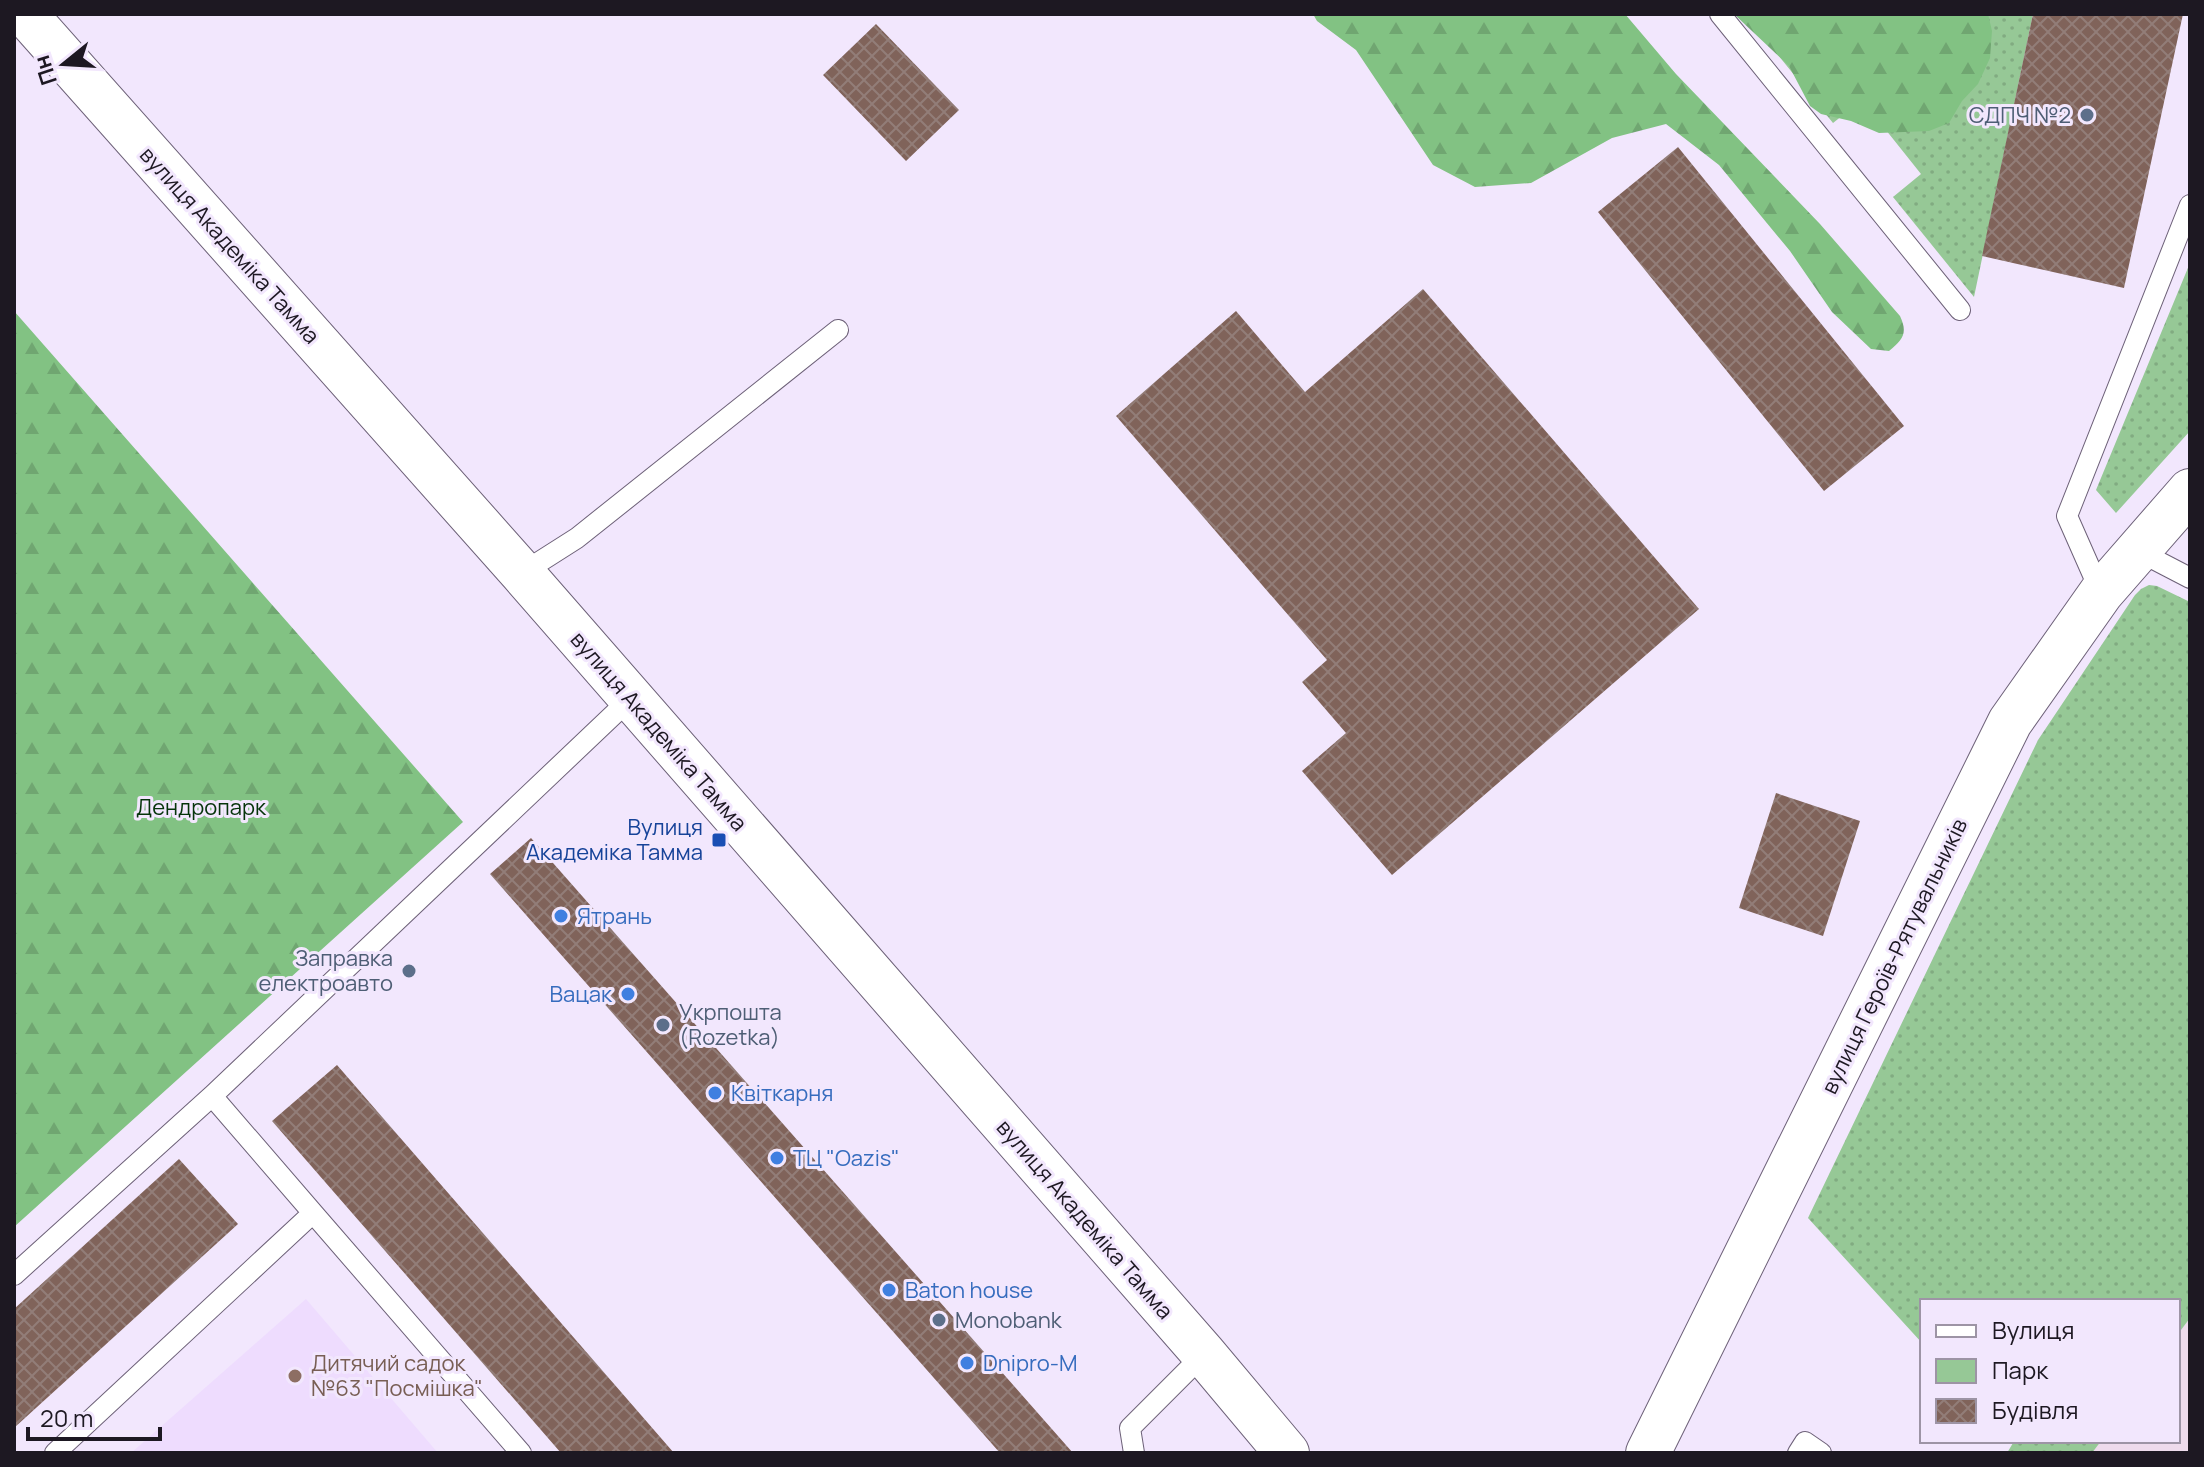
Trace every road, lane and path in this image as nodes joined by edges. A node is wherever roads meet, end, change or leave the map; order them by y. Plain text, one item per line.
1 (25, 14) edge
2 (1720, 14) edge
3 (2190, 205) edge
4 (1960, 310) dead end
5 (838, 330) dead end
6 (2190, 491) edge
7 (2138, 551) junction
8 (522, 573) junction
9 (2190, 578) edge
10 (2101, 593) junction
11 (630, 699) junction
12 (212, 1096) junction
13 (313, 1213) junction
14 (14, 1275) edge
15 (1204, 1354) junction
16 (55, 1453) edge
17 (521, 1453) edge
18 (1134, 1453) edge
19 (1287, 1453) edge
20 (1648, 1453) edge
21 (1798, 1453) edge
22 (1821, 1453) edge

1 - 8 main road, вулиця Академіка Тамма
2 - 4 lane
3 - 10 lane
5 - 8 lane
6 - 7 main road, вулиця Героїв-Рятувальників
7 - 9 lane
7 - 10 main road, вулиця Героїв-Рятувальників
8 - 11 main road, вулиця Академіка Тамма
10 - 20 main road, вулиця Героїв-Рятувальників
11 - 12 lane
11 - 15 main road, вулиця Академіка Тамма
12 - 13 lane
12 - 14 lane
13 - 16 lane
13 - 17 lane
15 - 18 lane
15 - 19 main road, вулиця Академіка Тамма
21 - 22 lane

